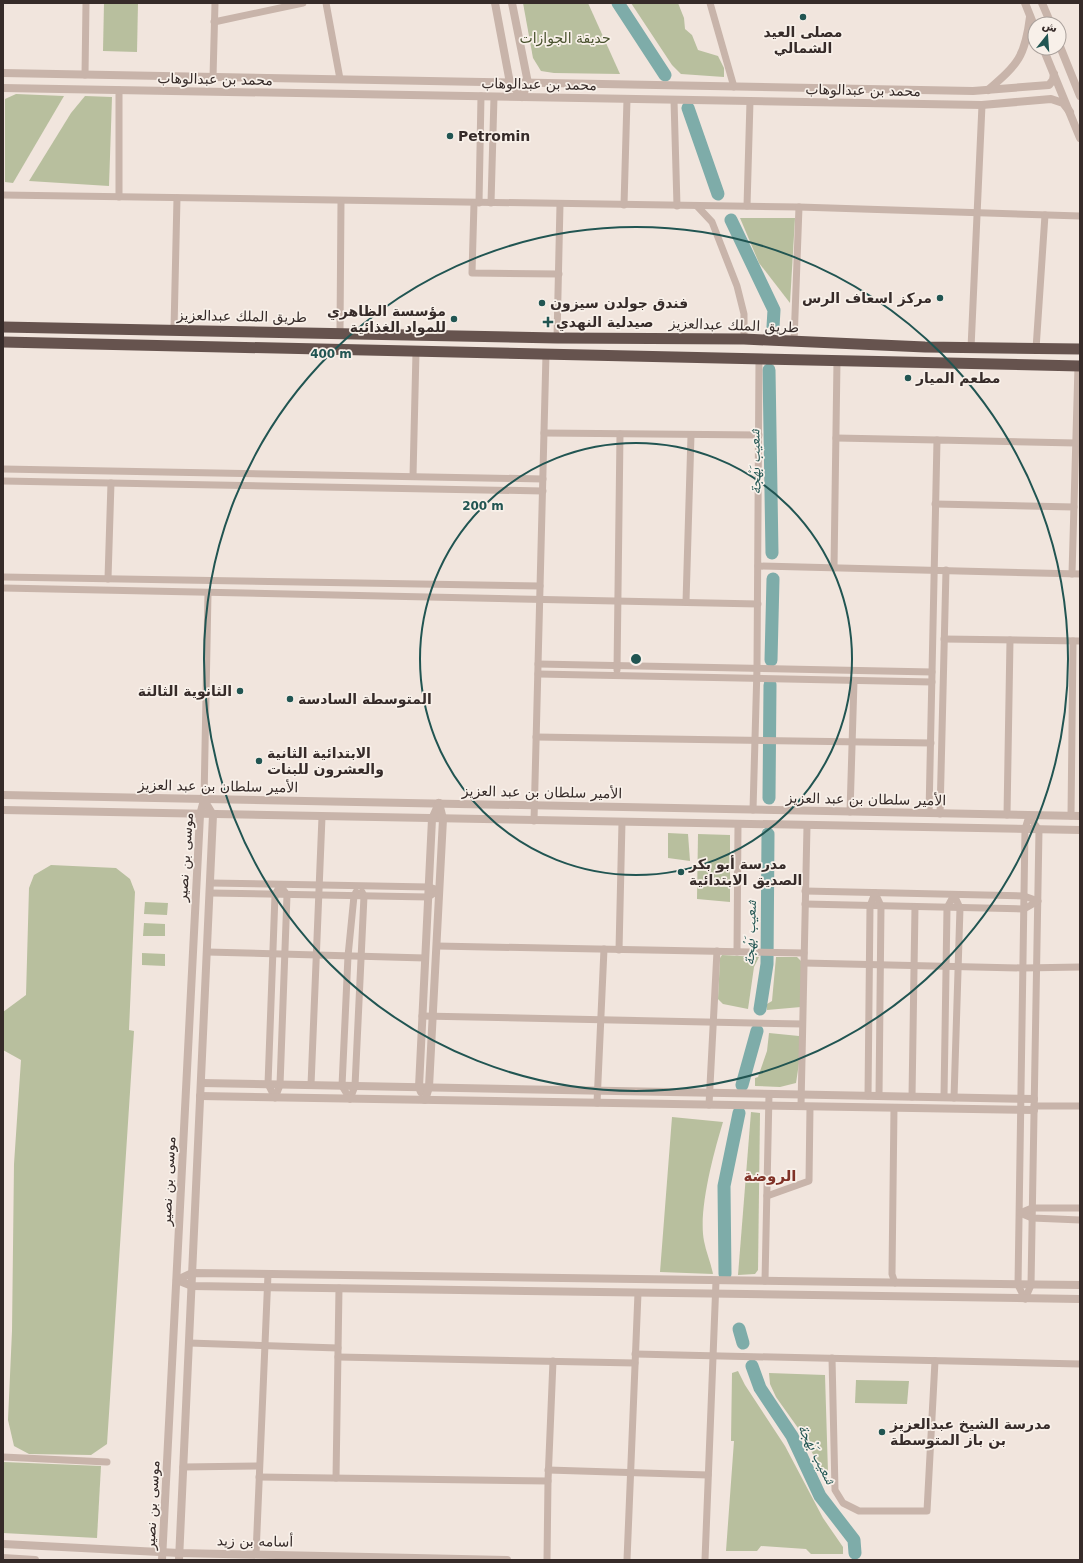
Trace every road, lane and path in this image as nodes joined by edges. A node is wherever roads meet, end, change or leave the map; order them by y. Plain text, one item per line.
1 (86, 3) edge
2 (215, 3) edge
3 (303, 3) edge
4 (326, 3) edge
5 (495, 3) edge
6 (512, 3) edge
7 (710, 3) edge
8 (1025, 3) edge
9 (1042, 3) edge
10 (1030, 16) edge
11 (1048, 16) edge
12 (214, 22) junction
13 (1027, 40) edge
14 (1046, 56) edge
15 (1064, 56) edge
16 (3, 73) edge
17 (1054, 74) junction
18 (85, 75) junction
19 (213, 77) junction
20 (340, 80) junction
21 (510, 83) junction
22 (528, 83) junction
23 (734, 87) junction
24 (3, 88) edge
25 (13, 88) junction
26 (119, 90) junction
27 (988, 90) junction
28 (3, 94) edge
29 (481, 96) junction
30 (1080, 96) edge
31 (494, 97) junction
32 (522, 97) junction
33 (627, 99) junction
34 (674, 100) junction
35 (750, 101) junction
36 (982, 105) junction
37 (1070, 112) junction
38 (1080, 138) edge
39 (3, 195) edge
40 (118, 197) junction
41 (177, 198) junction
42 (341, 201) junction
43 (476, 203) junction
44 (491, 203) junction
45 (560, 204) junction
46 (624, 205) junction
47 (677, 206) junction
48 (697, 206) junction
49 (747, 206) junction
50 (799, 207) junction
51 (977, 212) junction
52 (1045, 215) junction
53 (1080, 216) edge
54 (559, 274) junction
55 (3, 327) edge
56 (174, 329) junction
57 (340, 333) junction
58 (557, 338) junction
59 (744, 339) junction
60 (3, 342) edge
61 (794, 342) junction
62 (971, 348) junction
63 (1036, 348) junction
64 (1080, 349) edge
65 (416, 352) junction
66 (546, 354) junction
67 (759, 359) junction
68 (837, 361) junction
69 (1079, 366) edge
70 (544, 433) junction
71 (620, 434) junction
72 (691, 435) junction
73 (759, 436) junction
74 (836, 438) junction
75 (937, 440) junction
76 (1076, 443) junction
77 (3, 469) edge
78 (413, 476) junction
79 (543, 479) junction
80 (3, 481) edge
81 (111, 483) junction
82 (543, 491) junction
83 (936, 504) junction
84 (1074, 507) junction
85 (758, 566) junction
86 (834, 568) junction
87 (934, 570) junction
88 (946, 570) junction
89 (1072, 574) junction
90 (1080, 574) edge
91 (3, 577) edge
92 (108, 579) junction
93 (540, 586) junction
94 (3, 588) edge
95 (208, 593) junction
96 (540, 599) junction
97 (618, 601) junction
98 (686, 602) junction
99 (758, 604) junction
100 (944, 639) junction
101 (1010, 640) junction
102 (1077, 641) edge
103 (538, 664) junction
104 (617, 665) junction
105 (757, 668) junction
106 (932, 672) junction
107 (538, 674) junction
108 (616, 676) junction
109 (757, 679) junction
110 (854, 681) junction
111 (932, 682) junction
112 (536, 737) junction
113 (759, 740) junction
114 (852, 742) junction
115 (931, 743) junction
116 (3, 795) edge
117 (204, 800) junction
118 (439, 802) junction
119 (534, 805) junction
120 (753, 810) junction
121 (3, 811) edge
122 (850, 812) junction
123 (929, 813) junction
124 (940, 814) junction
125 (200, 815) junction
126 (213, 815) junction
127 (1007, 815) junction
128 (1029, 816) junction
129 (1071, 816) junction
130 (1080, 816) edge
131 (322, 817) junction
132 (432, 819) junction
133 (443, 819) junction
134 (534, 821) junction
135 (622, 822) junction
136 (738, 824) junction
137 (807, 826) junction
138 (1025, 829) junction
139 (1039, 830) junction
140 (1080, 830) edge
141 (211, 883) junction
142 (280, 885) junction
143 (320, 885) junction
144 (358, 887) junction
145 (429, 887) junction
146 (439, 890) junction
147 (805, 891) junction
148 (210, 893) junction
149 (875, 893) junction
150 (275, 895) junction
151 (287, 895) junction
152 (319, 895) junction
153 (954, 895) junction
154 (354, 896) junction
155 (364, 896) junction
156 (1024, 896) junction
157 (428, 897) junction
158 (1038, 901) junction
159 (805, 904) junction
160 (870, 906) junction
161 (881, 906) junction
162 (915, 907) junction
163 (947, 908) junction
164 (960, 908) junction
165 (1024, 909) junction
166 (437, 946) junction
167 (604, 949) junction
168 (619, 950) junction
169 (717, 951) junction
170 (207, 952) junction
171 (737, 952) junction
172 (804, 953) junction
173 (273, 954) junction
174 (285, 954) junction
175 (316, 955) junction
176 (348, 956) junction
177 (361, 956) junction
178 (425, 958) junction
179 (804, 963) junction
180 (869, 964) junction
181 (880, 965) junction
182 (914, 965) junction
183 (946, 966) junction
184 (958, 966) junction
185 (1080, 966) edge
186 (1037, 967) junction
187 (1023, 968) junction
188 (422, 1016) junction
189 (433, 1017) junction
190 (601, 1020) junction
191 (713, 1022) junction
192 (802, 1024) junction
193 (201, 1083) junction
194 (268, 1084) junction
195 (280, 1084) junction
196 (311, 1085) junction
197 (342, 1086) junction
198 (355, 1086) junction
199 (418, 1087) junction
200 (429, 1087) junction
201 (597, 1091) junction
202 (710, 1093) junction
203 (769, 1094) junction
204 (801, 1095) junction
205 (200, 1096) junction
206 (868, 1096) junction
207 (879, 1096) junction
208 (912, 1097) junction
209 (944, 1097) junction
210 (275, 1098) junction
211 (954, 1098) junction
212 (350, 1099) junction
213 (1021, 1099) junction
214 (425, 1100) junction
215 (597, 1103) junction
216 (709, 1105) junction
217 (1034, 1105) junction
218 (769, 1106) junction
219 (801, 1106) junction
220 (810, 1106) junction
221 (1080, 1106) edge
222 (894, 1108) junction
223 (1021, 1110) junction
224 (767, 1196) junction
225 (1032, 1208) junction
226 (1080, 1208) edge
227 (1020, 1213) junction
228 (1032, 1218) junction
229 (1080, 1220) edge
230 (192, 1273) junction
231 (268, 1274) junction
232 (176, 1280) junction
233 (716, 1281) junction
234 (766, 1281) junction
235 (895, 1283) junction
236 (1018, 1285) junction
237 (1031, 1285) junction
238 (1080, 1285) edge
239 (192, 1286) junction
240 (267, 1287) junction
241 (339, 1288) junction
242 (638, 1293) junction
243 (716, 1294) junction
244 (1025, 1299) junction
245 (1080, 1299) edge
246 (189, 1343) junction
247 (264, 1346) junction
248 (338, 1348) junction
249 (635, 1354) junction
250 (713, 1355) junction
251 (338, 1357) junction
252 (832, 1358) junction
253 (553, 1361) junction
254 (935, 1361) junction
255 (635, 1363) junction
256 (1080, 1364) edge
257 (3, 1457) edge
258 (106, 1462) dead end
259 (259, 1466) junction
260 (183, 1467) junction
261 (548, 1470) junction
262 (631, 1472) junction
263 (708, 1475) junction
264 (259, 1477) junction
265 (336, 1478) junction
266 (548, 1481) junction
267 (3, 1544) edge
268 (256, 1554) junction
269 (162, 1556) edge
270 (179, 1556) edge
271 (3, 1558) edge
272 (34, 1560) edge
273 (506, 1560) edge
274 (547, 1560) edge
275 (627, 1560) edge
276 (705, 1560) edge

1 - 18 street
2 - 12 street
3 - 12 street
4 - 20 street
5 - 21 street
6 - 22 street
7 - 23 street
8 - 10 street
9 - 11 street
12 - 19 street
13 - 27 street
14 - 17 street
15 - 30 street
16 - 18 street, محمد بن عبدالوهاب
17 - 27 street, محمد بن عبدالوهاب
17 - 37 street
18 - 19 street, محمد بن عبدالوهاب
19 - 20 street, محمد بن عبدالوهاب
20 - 21 street, محمد بن عبدالوهاب
21 - 22 street, محمد بن عبدالوهاب
21 - 32 street
22 - 23 street, محمد بن عبدالوهاب
22 - 32 street
23 - 27 street, محمد بن عبدالوهاب
24 - 25 street, محمد بن عبدالوهاب
25 - 26 street, محمد بن عبدالوهاب
25 - 28 street
26 - 29 street, محمد بن عبدالوهاب
26 - 40 street
29 - 31 street, محمد بن عبدالوهاب
29 - 43 street
31 - 32 street, محمد بن عبدالوهاب
31 - 44 street
32 - 33 street, محمد بن عبدالوهاب
33 - 34 street, محمد بن عبدالوهاب
33 - 46 street
34 - 35 street, محمد بن عبدالوهاب
34 - 47 street
35 - 36 street, محمد بن عبدالوهاب
35 - 49 street
36 - 37 street, محمد بن عبدالوهاب
36 - 51 street
37 - 38 street
39 - 40 street
40 - 41 street
41 - 42 street
41 - 56 street
42 - 43 street
42 - 57 street
43 - 44 street
43 - 54 street
44 - 45 street
45 - 46 street
45 - 54 street
46 - 47 street
47 - 48 street
48 - 49 street
48 - 59 street
49 - 50 street
50 - 51 street
50 - 61 street
51 - 52 street
51 - 62 street
52 - 53 street
52 - 63 street
54 - 58 street
55 - 56 highway, طريق الملك عبدالعزيز
56 - 57 highway, طريق الملك عبدالعزيز
57 - 58 highway, طريق الملك عبدالعزيز
58 - 59 highway, طريق الملك عبدالعزيز
59 - 61 highway, طريق الملك عبدالعزيز
60 - 65 highway
61 - 62 highway, طريق الملك عبدالعزيز
62 - 63 highway, طريق الملك عبدالعزيز
63 - 64 highway, طريق الملك عبدالعزيز
65 - 66 highway
65 - 78 street
66 - 67 highway
66 - 70 street
67 - 68 highway
67 - 73 street
68 - 69 highway
68 - 74 street
69 - 76 street
70 - 71 street
70 - 79 street
71 - 72 street
71 - 97 street
72 - 73 street
72 - 98 street
73 - 85 street
74 - 75 street
74 - 86 street
75 - 76 street
75 - 83 street
76 - 84 street
77 - 78 street
78 - 79 street
79 - 82 street
80 - 81 street
81 - 82 street
81 - 92 street
82 - 93 street
83 - 84 street
83 - 87 street
84 - 89 street
85 - 86 street
85 - 99 street
86 - 87 street
87 - 88 street
87 - 106 street
88 - 89 street
88 - 100 street
89 - 90 street
91 - 92 street
92 - 93 street
93 - 96 street
94 - 95 street
95 - 96 street
95 - 117 street
96 - 97 street
96 - 103 street
97 - 98 street
97 - 104 street
98 - 99 street
99 - 105 street
100 - 101 street
100 - 124 street
101 - 102 street
101 - 127 street
102 - 129 street
103 - 104 street
103 - 107 street
104 - 105 street
104 - 108 street
105 - 106 street
105 - 109 street
106 - 111 street
107 - 108 street
107 - 112 street
108 - 109 street
109 - 110 street
109 - 113 street
110 - 111 street
110 - 114 street
111 - 115 street
112 - 113 street
112 - 119 street
113 - 114 street
113 - 120 street
114 - 115 street
114 - 122 street
115 - 123 street
116 - 117 street, الأمير سلطان بن عبد العزيز
116 - 121 street
117 - 118 street, الأمير سلطان بن عبد العزيز
117 - 125 street, موسى بن نصير
117 - 126 street, موسى بن نصير
118 - 119 street, الأمير سلطان بن عبد العزيز
118 - 132 street
118 - 133 street
119 - 120 street, الأمير سلطان بن عبد العزيز
119 - 134 street
120 - 122 street, الأمير سلطان بن عبد العزيز
121 - 125 street, الأمير سلطان بن عبد العزيز
122 - 123 street, الأمير سلطان بن عبد العزيز
123 - 124 street, الأمير سلطان بن عبد العزيز
124 - 127 street, الأمير سلطان بن عبد العزيز
125 - 126 street, الأمير سلطان بن عبد العزيز
125 - 232 street, موسى بن نصير
126 - 131 street, الأمير سلطان بن عبد العزيز
126 - 141 street, موسى بن نصير
127 - 128 street, الأمير سلطان بن عبد العزيز
128 - 129 street, الأمير سلطان بن عبد العزيز
128 - 138 street
128 - 139 street
129 - 130 street, الأمير سلطان بن عبد العزيز
131 - 132 street, الأمير سلطان بن عبد العزيز
131 - 143 street
132 - 133 street, الأمير سلطان بن عبد العزيز
132 - 145 street
133 - 134 street, الأمير سلطان بن عبد العزيز
133 - 146 street
134 - 135 street, الأمير سلطان بن عبد العزيز
135 - 136 street, الأمير سلطان بن عبد العزيز
135 - 168 street
136 - 137 street, الأمير سلطان بن عبد العزيز
136 - 171 street
137 - 138 street, الأمير سلطان بن عبد العزيز
137 - 147 street
138 - 139 street, الأمير سلطان بن عبد العزيز
138 - 156 street
139 - 140 street, الأمير سلطان بن عبد العزيز
139 - 158 street
141 - 142 street
141 - 148 street, موسى بن نصير
142 - 143 street
142 - 150 street
142 - 151 street
143 - 144 street
143 - 152 street
144 - 145 street
144 - 154 street
144 - 155 street
145 - 146 street
145 - 157 street
146 - 157 street
146 - 166 street
147 - 149 street
147 - 159 street
148 - 150 street
148 - 170 street, موسى بن نصير
149 - 153 street
149 - 160 street
149 - 161 street
150 - 151 street
150 - 173 street
151 - 152 street
151 - 174 street
152 - 154 street
152 - 175 street
153 - 156 street
153 - 163 street
153 - 164 street
154 - 155 street
154 - 176 street
155 - 157 street
155 - 177 street
156 - 158 street
156 - 165 street
157 - 178 street
158 - 165 street
158 - 186 street
159 - 160 street
159 - 172 street
160 - 161 street
160 - 180 street
161 - 162 street
161 - 181 street
162 - 163 street
162 - 182 street
163 - 164 street
163 - 183 street
164 - 165 street
164 - 184 street
165 - 187 street
166 - 167 street
166 - 189 street
167 - 168 street
167 - 190 street
168 - 169 street
169 - 171 street
169 - 191 street
170 - 173 street
170 - 193 street, موسى بن نصير
171 - 172 street
172 - 179 street
173 - 174 street
173 - 194 street
174 - 175 street
174 - 195 street
175 - 176 street
175 - 196 street
176 - 177 street
176 - 197 street
177 - 178 street
177 - 198 street
178 - 188 street
179 - 180 street
179 - 192 street
180 - 181 street
180 - 206 street
181 - 182 street
181 - 207 street
182 - 183 street
182 - 208 street
183 - 184 street
183 - 209 street
184 - 187 street
184 - 211 street
185 - 186 street
186 - 187 street
186 - 217 street
187 - 213 street
188 - 189 street
188 - 199 street
189 - 190 street
189 - 200 street
190 - 191 street
190 - 201 street
191 - 192 street
191 - 202 street
192 - 204 street
193 - 194 street
193 - 205 street, موسى بن نصير
194 - 195 street
194 - 210 street
195 - 196 street
195 - 210 street
196 - 197 street
197 - 198 street
197 - 212 street
198 - 199 street
198 - 212 street
199 - 200 street
199 - 214 street
200 - 201 street
200 - 214 street
201 - 202 street
201 - 215 street
202 - 203 street
202 - 216 street
203 - 204 street
203 - 218 street
204 - 206 street
204 - 219 street
205 - 210 street
205 - 230 street, موسى بن نصير
206 - 207 street
207 - 208 street
208 - 209 street
209 - 211 street
210 - 212 street
211 - 213 street
212 - 214 street
213 - 217 street
213 - 223 street
214 - 215 street
215 - 216 street
216 - 218 street
217 - 221 street
217 - 223 street
217 - 225 street
218 - 219 street
218 - 224 street
219 - 220 street
220 - 222 street
220 - 224 street
222 - 223 street
222 - 235 street
223 - 227 street
224 - 234 street
225 - 226 street
225 - 227 street
225 - 228 street
227 - 228 street
227 - 236 street
228 - 229 street
228 - 237 street
230 - 231 street
230 - 232 street
230 - 239 street, موسى بن نصير
231 - 233 street
231 - 240 street
232 - 239 street
232 - 269 street, موسى بن نصير
233 - 234 street
233 - 243 street
234 - 235 street
235 - 236 street
236 - 237 street
236 - 244 street
237 - 238 street
237 - 244 street
239 - 240 street
239 - 246 street, موسى بن نصير
240 - 241 street
240 - 247 street
241 - 242 street
241 - 248 street
242 - 243 street
242 - 249 street
243 - 244 street
243 - 250 street
244 - 245 street
246 - 247 street
246 - 260 street, موسى بن نصير
247 - 248 street
247 - 259 street
248 - 251 street
249 - 250 street
249 - 255 street
250 - 252 street
250 - 263 street
251 - 253 street
251 - 265 street
252 - 254 street
252 - 254 street
253 - 255 street
253 - 261 street
254 - 256 street
255 - 262 street
257 - 258 street
259 - 260 street
259 - 264 street
260 - 270 street, موسى بن نصير
261 - 262 street
261 - 266 street
262 - 263 street
262 - 275 street
263 - 276 street
264 - 265 street
264 - 268 street
265 - 266 street
266 - 274 street
267 - 269 street, أسامه بن زيد
268 - 270 street, أسامه بن زيد
268 - 273 street, أسامه بن زيد
269 - 270 street, أسامه بن زيد
271 - 272 street

